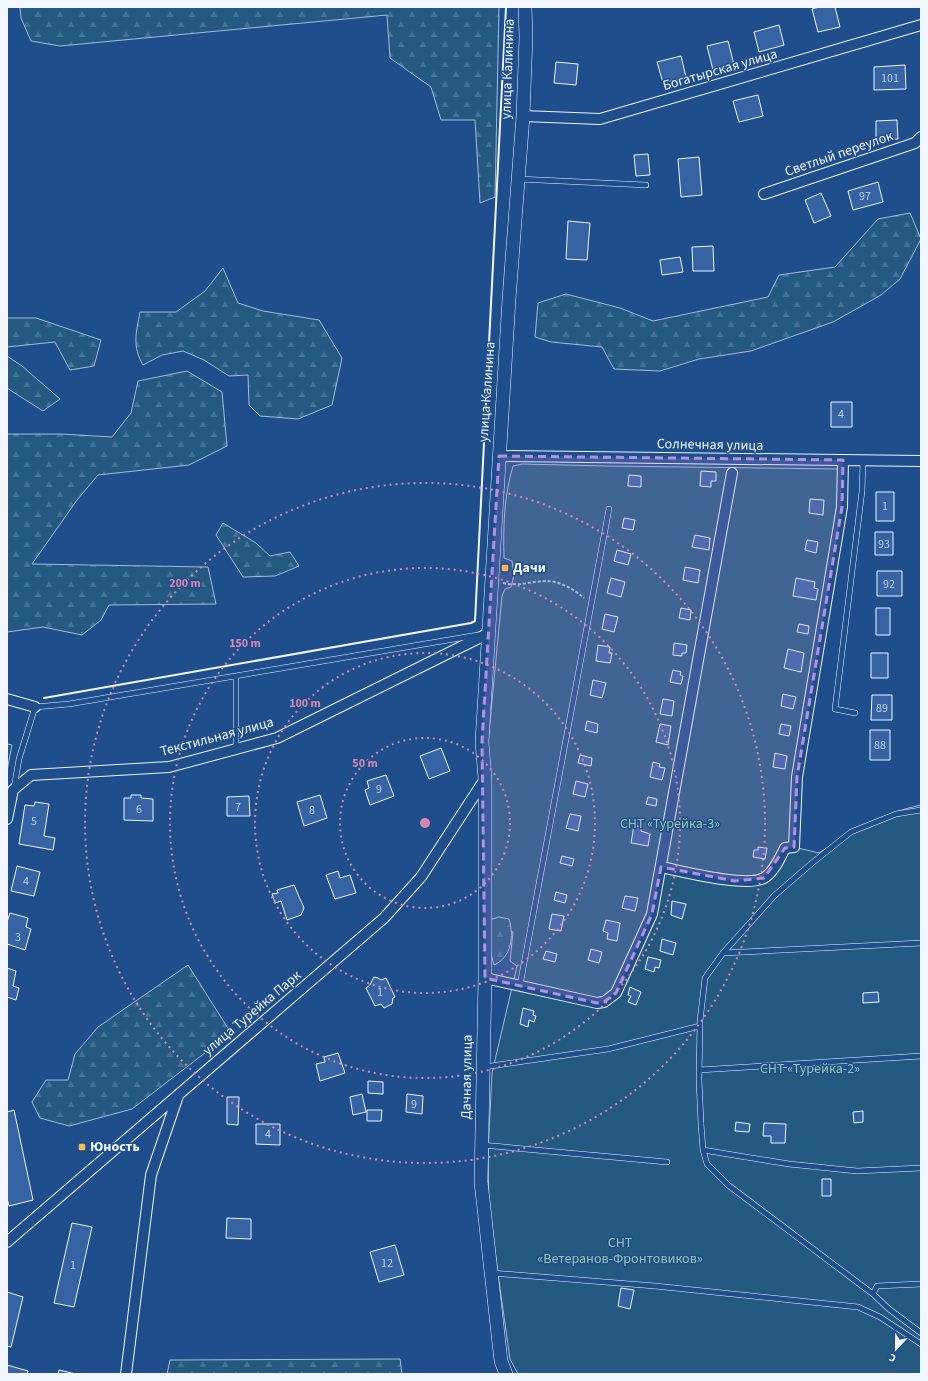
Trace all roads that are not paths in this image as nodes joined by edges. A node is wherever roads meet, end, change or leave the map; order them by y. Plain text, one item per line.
1 (525, 7) edge
2 (921, 25) edge
3 (523, 116) junction
4 (921, 137) edge
5 (518, 179) junction
6 (646, 185) dead end
7 (764, 194) dead end
8 (499, 456) junction
9 (843, 460) junction
10 (863, 461) junction
11 (921, 462) edge
12 (732, 473) dead end
13 (609, 508) dead end
14 (489, 633) junction
15 (236, 676) junction
16 (7, 699) edge
17 (35, 707) junction
18 (855, 714) dead end
19 (236, 749) junction
20 (485, 779) junction
21 (13, 790) junction
22 (921, 810) edge
23 (7, 819) edge
24 (661, 867) junction
25 (921, 943) edge
26 (723, 954) junction
27 (484, 978) junction
28 (520, 985) junction
29 (700, 1026) junction
30 (921, 1056) edge
31 (699, 1070) junction
32 (484, 1072) junction
33 (178, 1096) junction
34 (481, 1145) junction
35 (703, 1150) junction
36 (667, 1162) dead end
37 (921, 1168) edge
38 (7, 1242) edge
39 (491, 1273) junction
40 (921, 1284) edge
41 (873, 1294) junction
42 (921, 1333) edge
43 (921, 1344) edge
44 (126, 1374) edge
45 (506, 1374) edge

1 - 3 street, улица Калинина
2 - 3 street, Богатырская улица
3 - 5 street, улица Калинина
4 - 7 street, Светлый переулок
5 - 6 lane
5 - 8 street, улица Калинина
8 - 9 street, Солнечная улица
8 - 14 street, улица Калинина
9 - 10 street, Солнечная улица
9 - 24 street
10 - 11 street, Солнечная улица
10 - 18 lane
12 - 24 street
13 - 28 lane
14 - 15 lane
14 - 19 street, Текстильная улица
14 - 20 street, улица Калинина
15 - 17 lane
15 - 19 lane
16 - 17 street
17 - 21 lane
19 - 21 street, Текстильная улица
20 - 27 street, Дачная улица
20 - 33 street, улица Турейка Парк
21 - 23 street
22 - 26 lane
24 - 28 street
25 - 26 lane
26 - 29 lane
27 - 28 street
27 - 32 street, Дачная улица
29 - 31 lane
29 - 32 lane
30 - 31 lane
31 - 35 lane
32 - 34 street, Дачная улица
33 - 38 street, улица Турейка Парк
33 - 44 street
34 - 36 lane
34 - 39 street, Дачная улица
35 - 37 lane
35 - 41 lane
39 - 43 lane
39 - 45 street, Дачная улица
40 - 41 lane
41 - 42 lane

